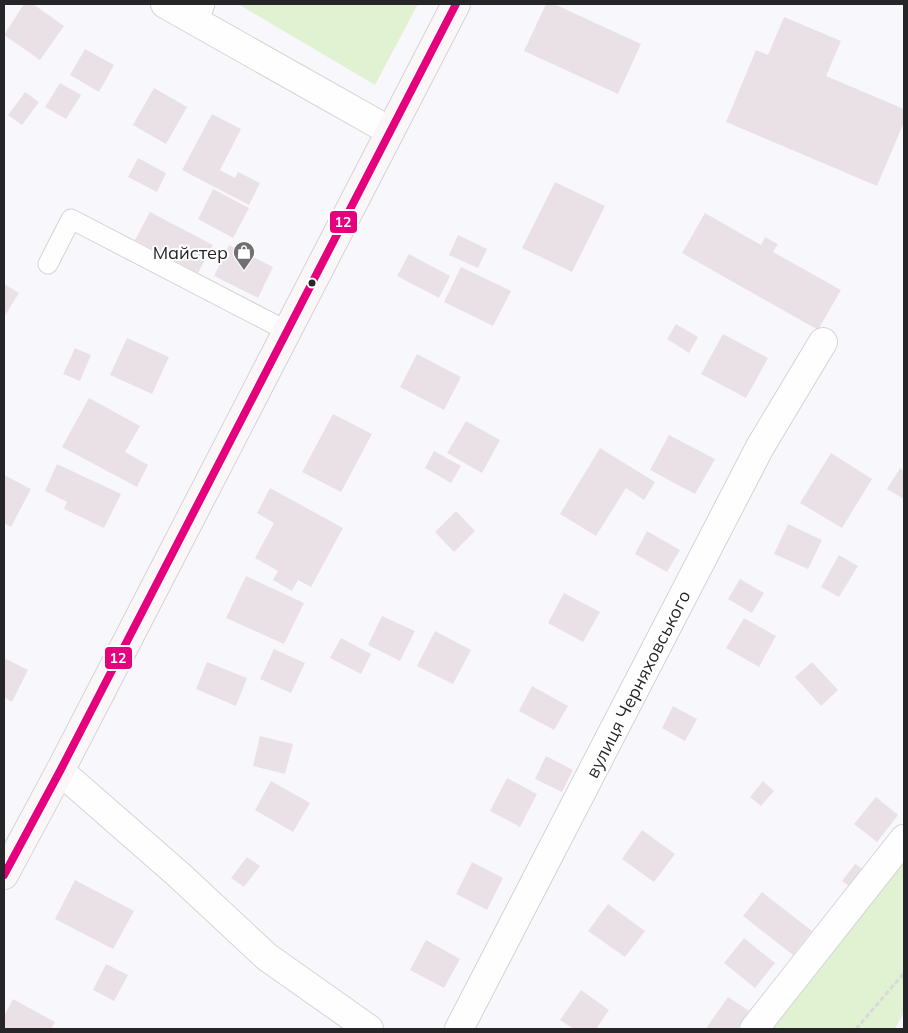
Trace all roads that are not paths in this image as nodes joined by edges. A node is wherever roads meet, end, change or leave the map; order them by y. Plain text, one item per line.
1 (165, 4) edge
2 (456, 4) edge
3 (201, 13) edge
4 (390, 131) junction
5 (48, 264) dead end
6 (287, 331) junction
7 (823, 342) dead end
8 (60, 771) junction
9 (904, 840) edge
10 (4, 875) edge
11 (369, 1029) edge
12 (459, 1029) edge
13 (754, 1029) edge

1 - 3 street
2 - 4 street
3 - 4 street
4 - 6 street
5 - 6 lane
6 - 8 street
7 - 12 street, вулиця Черняховського
8 - 10 street
8 - 11 street
9 - 13 street

